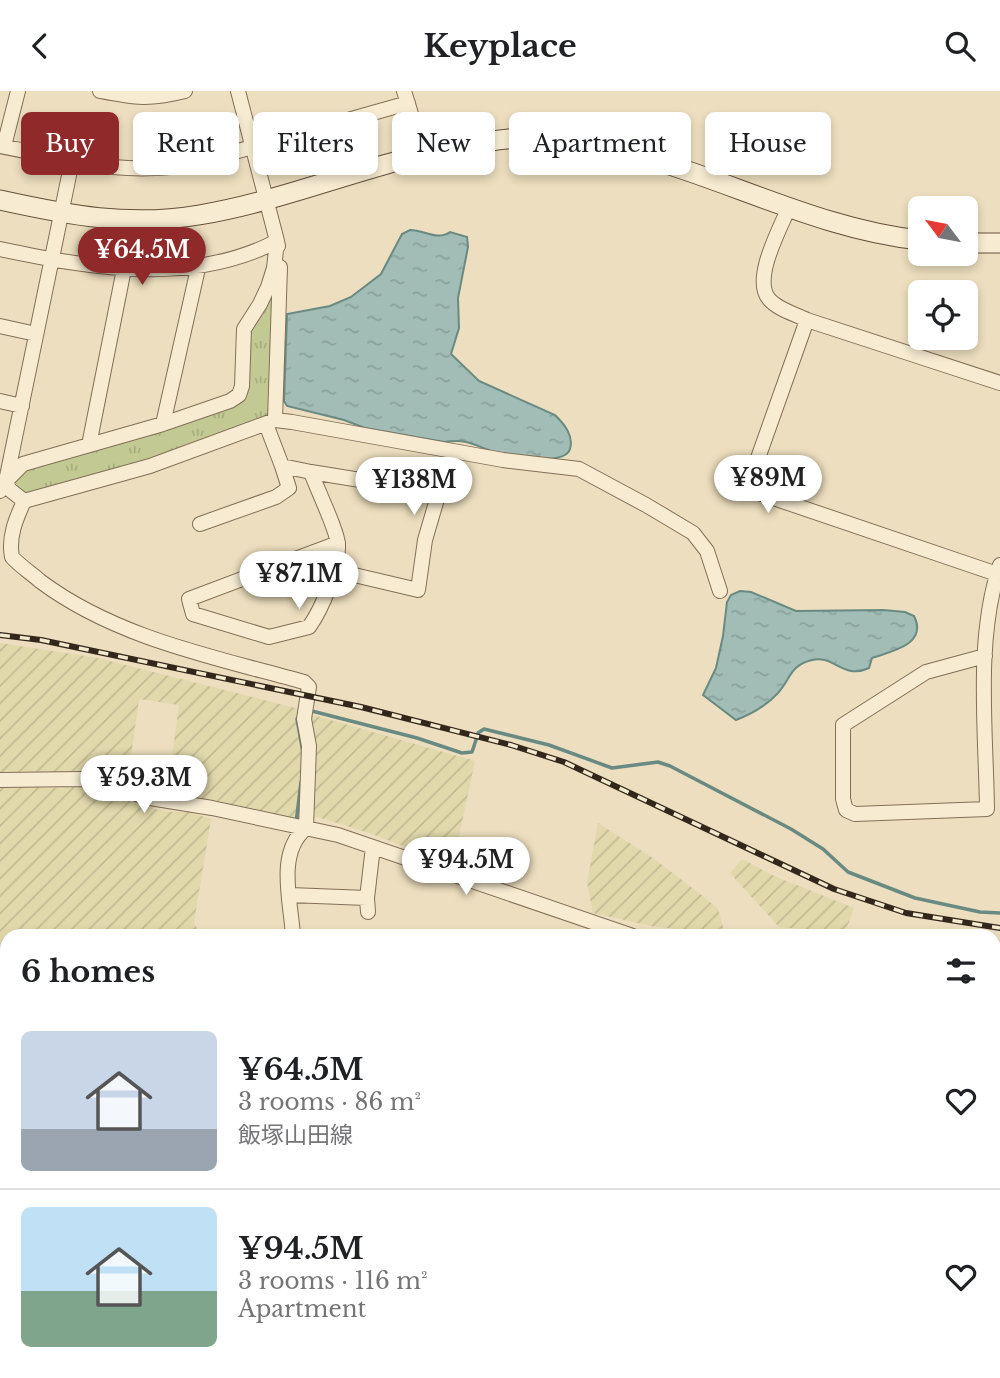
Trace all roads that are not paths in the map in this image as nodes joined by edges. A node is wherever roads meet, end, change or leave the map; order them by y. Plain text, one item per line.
1 (18, 91) edge
2 (100, 91) edge
3 (185, 91) edge
4 (238, 91) edge
5 (406, 97) edge
6 (495, 141) edge
7 (2, 146) edge
8 (252, 147) junction
9 (21, 150) edge
10 (392, 162) edge
11 (119, 167) edge
12 (69, 175) edge
13 (267, 198) junction
14 (0, 200) edge
15 (789, 207) junction
16 (61, 213) junction
17 (908, 238) edge
18 (277, 241) junction
19 (978, 243) edge
20 (1000, 243) edge
21 (0, 249) edge
22 (51, 260) junction
23 (199, 264) junction
24 (124, 269) junction
25 (807, 320) junction
26 (0, 326) edge
27 (36, 334) junction
28 (1000, 383) edge
29 (0, 401) edge
30 (22, 405) junction
31 (271, 422) junction
32 (163, 424) junction
33 (89, 445) junction
34 (282, 466) junction
35 (311, 472) junction
36 (2, 484) edge
37 (24, 501) junction
38 (200, 524) dead end
39 (338, 543) junction
40 (6, 556) edge
41 (999, 569) edge
42 (333, 571) junction
43 (720, 591) dead end
44 (985, 656) junction
45 (0, 780) edge
46 (299, 826) junction
47 (373, 847) junction
48 (290, 895) junction
49 (292, 929) edge
50 (613, 929) edge

1 - 7 street
2 - 3 street
4 - 8 street
5 - 8 street
6 - 15 main road
7 - 9 street
8 - 11 street
8 - 13 street
10 - 13 main road
12 - 16 street
13 - 16 main road
13 - 18 street
14 - 16 main road
15 - 17 main road
15 - 25 street
16 - 22 street
18 - 23 street
18 - 31 street
18 - 32 street
19 - 20 main road
21 - 22 street
22 - 24 street
22 - 27 street
23 - 24 street
23 - 32 street
24 - 33 street
25 - 28 street
25 - 41 street
26 - 27 street
27 - 30 street
29 - 30 street
30 - 36 street
31 - 34 street
31 - 37 street
31 - 43 street
32 - 33 street
33 - 36 street
34 - 35 street
34 - 38 street
35 - 39 street
35 - 42 street
36 - 37 street
37 - 40 street
39 - 42 street
39 - 42 street
40 - 46 street
41 - 44 street
44 - 44 street
45 - 46 street
46 - 47 street
46 - 48 street
47 - 48 street
47 - 50 street
48 - 49 street

